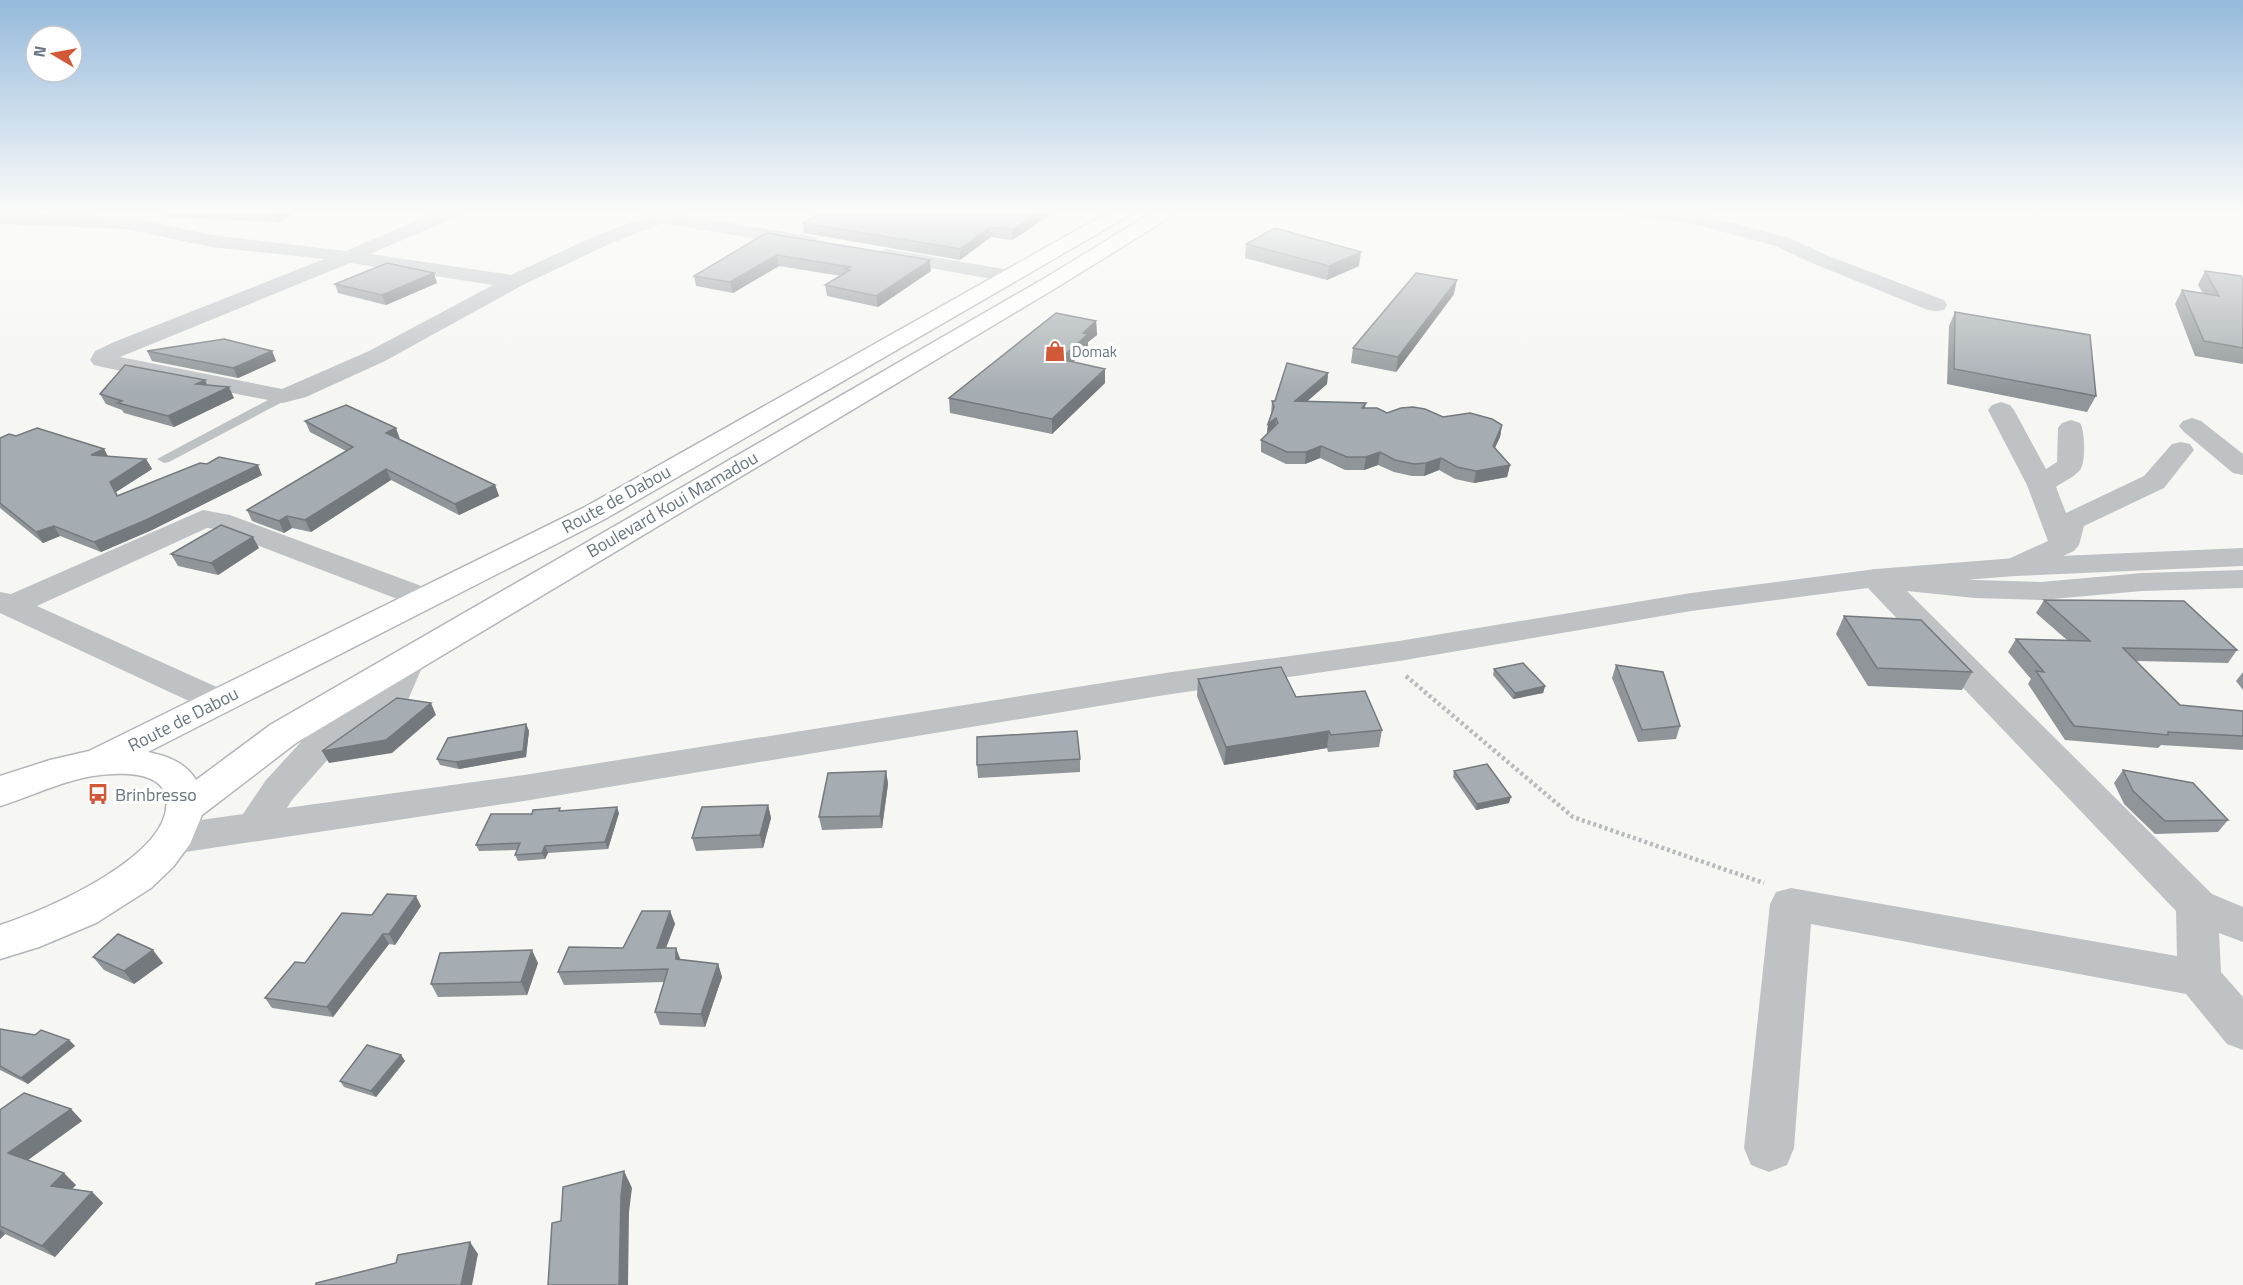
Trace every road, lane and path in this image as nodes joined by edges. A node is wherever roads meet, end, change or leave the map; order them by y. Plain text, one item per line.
1 (311, 272) edge
2 (443, 272) edge
3 (535, 272) edge
4 (986, 272) edge
5 (1016, 272) edge
6 (1068, 272) edge
7 (1852, 272) edge
8 (1009, 276) junction
9 (514, 282) junction
10 (1936, 305) dead end
11 (283, 396) junction
12 (2001, 410) dead end
13 (2071, 428) dead end
14 (164, 459) dead end
15 (2243, 467) edge
16 (2041, 485) junction
17 (2064, 545) junction
18 (2243, 557) edge
19 (2014, 567) junction
20 (1875, 578) junction
21 (2243, 579) edge
22 (424, 598) junction
23 (6, 603) edge
24 (1379, 653) junction
25 (409, 658) junction
26 (218, 701) junction
27 (97, 762) junction
28 (0, 792) edge
29 (179, 823) junction
30 (255, 826) junction
31 (1769, 884) dead end
32 (2197, 906) junction
33 (2243, 925) edge
34 (0, 942) edge
35 (2199, 978) junction
36 (2243, 1030) edge
37 (1769, 1148) dead end

1 - 11 street
2 - 9 street
3 - 9 street
4 - 8 street
5 - 8 main road, Route de Dabou
6 - 25 main road, Boulevard Koui Mamadou
7 - 10 street
8 - 22 main road, Route de Dabou
9 - 11 street
11 - 14 lane
12 - 16 street
13 - 16 street
15 - 17 street
16 - 17 street
17 - 19 street
18 - 19 street
19 - 20 street
20 - 21 street
20 - 24 street
20 - 32 street
22 - 23 street
22 - 26 main road, Route de Dabou
23 - 26 street
24 - 30 street
24 - 31 path
25 - 29 main road, Boulevard Koui Mamadou
25 - 30 street
26 - 27 main road, Route de Dabou
27 - 28 main road
27 - 29 main road
29 - 30 street
29 - 34 main road, Boulevard Koui Mamadou
32 - 33 street
32 - 35 street
35 - 36 street
35 - 37 street

